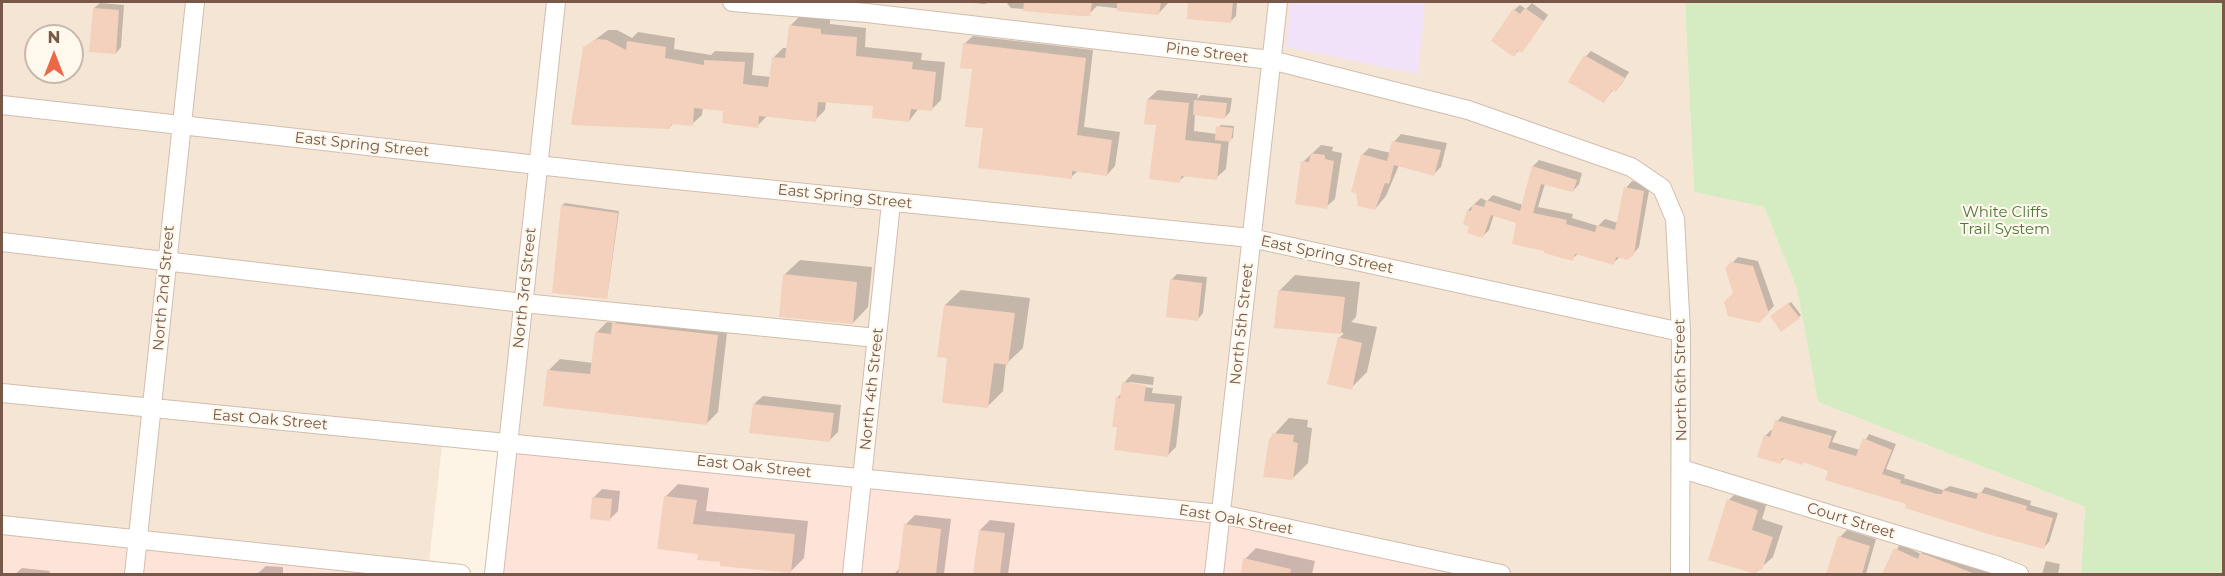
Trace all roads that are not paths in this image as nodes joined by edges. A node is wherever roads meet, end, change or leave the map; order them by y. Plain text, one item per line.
1 (195, 2) edge
2 (556, 2) edge
3 (732, 2) edge
4 (1278, 2) edge
5 (1272, 60) junction
6 (2, 105) edge
7 (180, 126) junction
8 (539, 164) junction
9 (1662, 188) joint
10 (891, 203) junction
11 (1251, 238) junction
12 (2, 242) edge
13 (166, 261) junction
14 (524, 303) junction
15 (1681, 332) junction
16 (877, 338) junction
17 (2, 393) edge
18 (152, 409) junction
19 (508, 441) junction
20 (1682, 469) junction
21 (862, 478) junction
22 (1221, 514) junction
23 (2, 525) edge
24 (138, 539) junction
25 (404, 571) edge
26 (134, 574) edge
27 (461, 574) edge
28 (494, 574) edge
29 (852, 574) edge
30 (1214, 574) edge
31 (1501, 574) edge
32 (1680, 574) edge
33 (2019, 574) edge

1 - 7 street, North 2nd Street
2 - 8 street, North 3rd Street
3 - 5 street, Pine Street
4 - 5 street, North 5th Street
5 - 9 street, Pine Street
5 - 11 street, North 5th Street
6 - 7 street, East Spring Street
7 - 8 street, East Spring Street
7 - 13 street, North 2nd Street
8 - 10 street, East Spring Street
8 - 14 street, North 3rd Street
9 - 15 street, North 6th Street
10 - 11 street, East Spring Street
10 - 16 street, North 4th Street
11 - 15 street, East Spring Street
11 - 22 street, North 5th Street
12 - 13 street
13 - 14 street
13 - 18 street, North 2nd Street
14 - 16 street
14 - 19 street, North 3rd Street
15 - 20 street, North 6th Street
16 - 21 street, North 4th Street
17 - 18 street, East Oak Street
18 - 19 street, East Oak Street
18 - 24 street, North 2nd Street
19 - 21 street, East Oak Street
19 - 28 street, North 3rd Street
20 - 32 street, North 6th Street
20 - 33 street, Court Street
21 - 22 street, East Oak Street
21 - 29 street, North 4th Street
22 - 30 street, North 5th Street
22 - 31 street, East Oak Street
23 - 24 street
24 - 25 street
24 - 26 street, North 2nd Street
25 - 27 street

